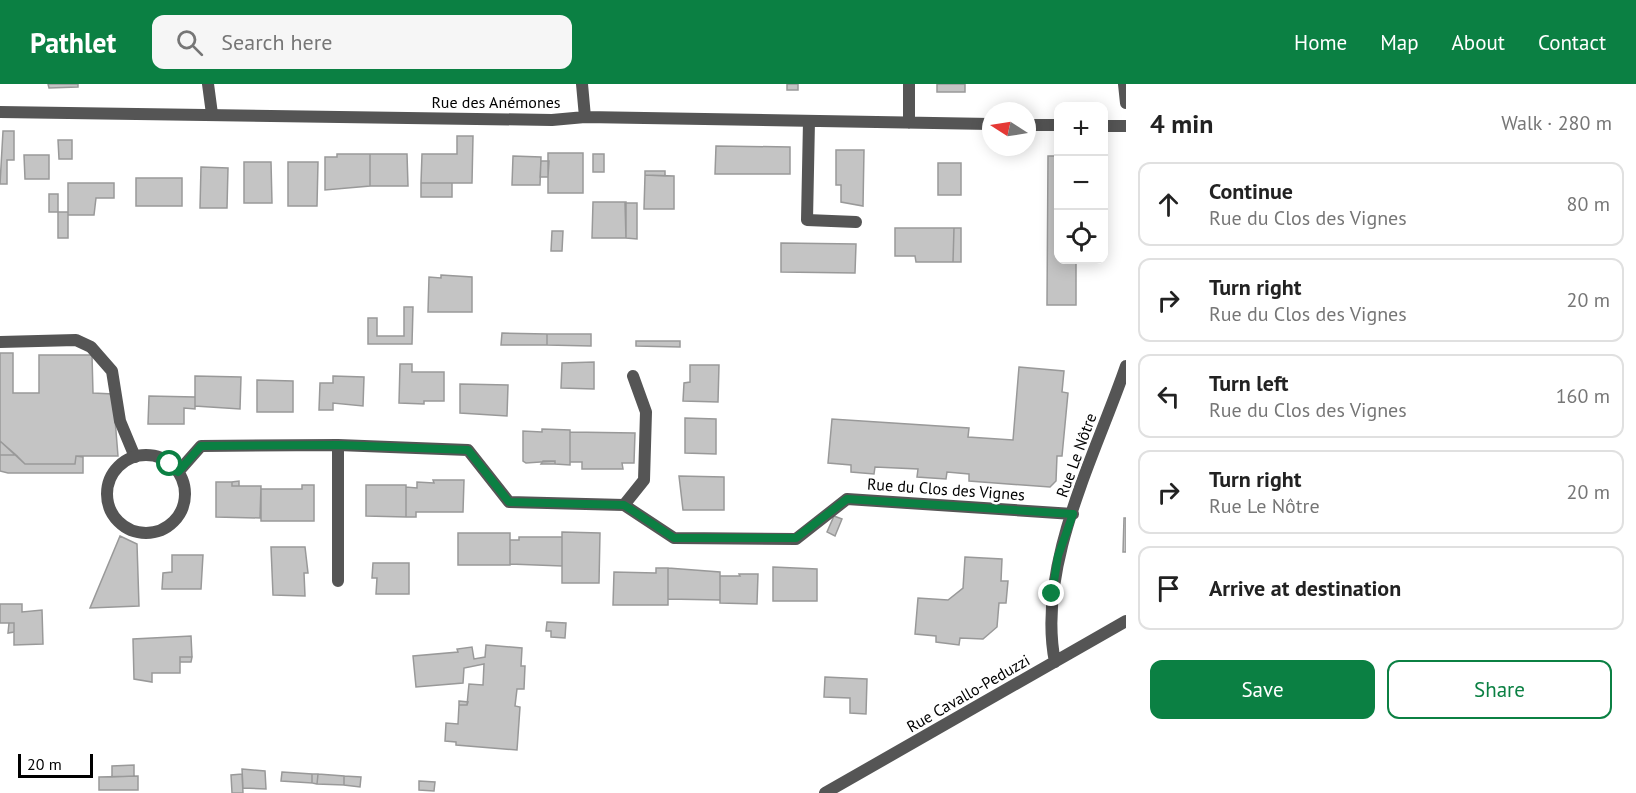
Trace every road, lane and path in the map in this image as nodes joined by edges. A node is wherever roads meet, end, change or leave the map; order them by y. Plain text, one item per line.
1 (208, 84) edge
2 (582, 84) edge
3 (909, 84) edge
4 (1125, 84) edge
5 (1126, 103) edge
6 (0, 112) edge
7 (212, 114) junction
8 (585, 117) junction
9 (809, 121) junction
10 (909, 123) junction
11 (982, 124) edge
12 (1036, 125) edge
13 (1054, 125) edge
14 (1108, 126) edge
15 (1126, 126) edge
16 (856, 222) dead end
17 (0, 342) edge
18 (1126, 366) edge
19 (633, 376) dead end
20 (339, 445) junction
21 (135, 457) junction
22 (178, 472) junction
23 (624, 505) junction
24 (1073, 514) junction
25 (338, 581) dead end
26 (1126, 621) edge
27 (1055, 662) junction
28 (825, 793) edge

1 - 7 street
2 - 8 street
3 - 10 street
4 - 5 street
6 - 7 street, Rue des Anémones
7 - 8 street, Rue des Anémones
8 - 9 street, Rue des Anémones
9 - 10 street, Rue des Anémones
9 - 16 street
10 - 11 street, Rue des Anémones
12 - 13 street
14 - 15 street
17 - 21 street
18 - 24 street, Rue Le Nôtre
19 - 23 street
20 - 22 street
20 - 23 street
20 - 25 street
21 - 22 street
21 - 22 street
23 - 24 street, Rue du Clos des Vignes
24 - 27 street, Rue Le Nôtre
26 - 27 street, Rue Cavallo-Peduzzi
27 - 28 street, Rue Cavallo-Peduzzi

